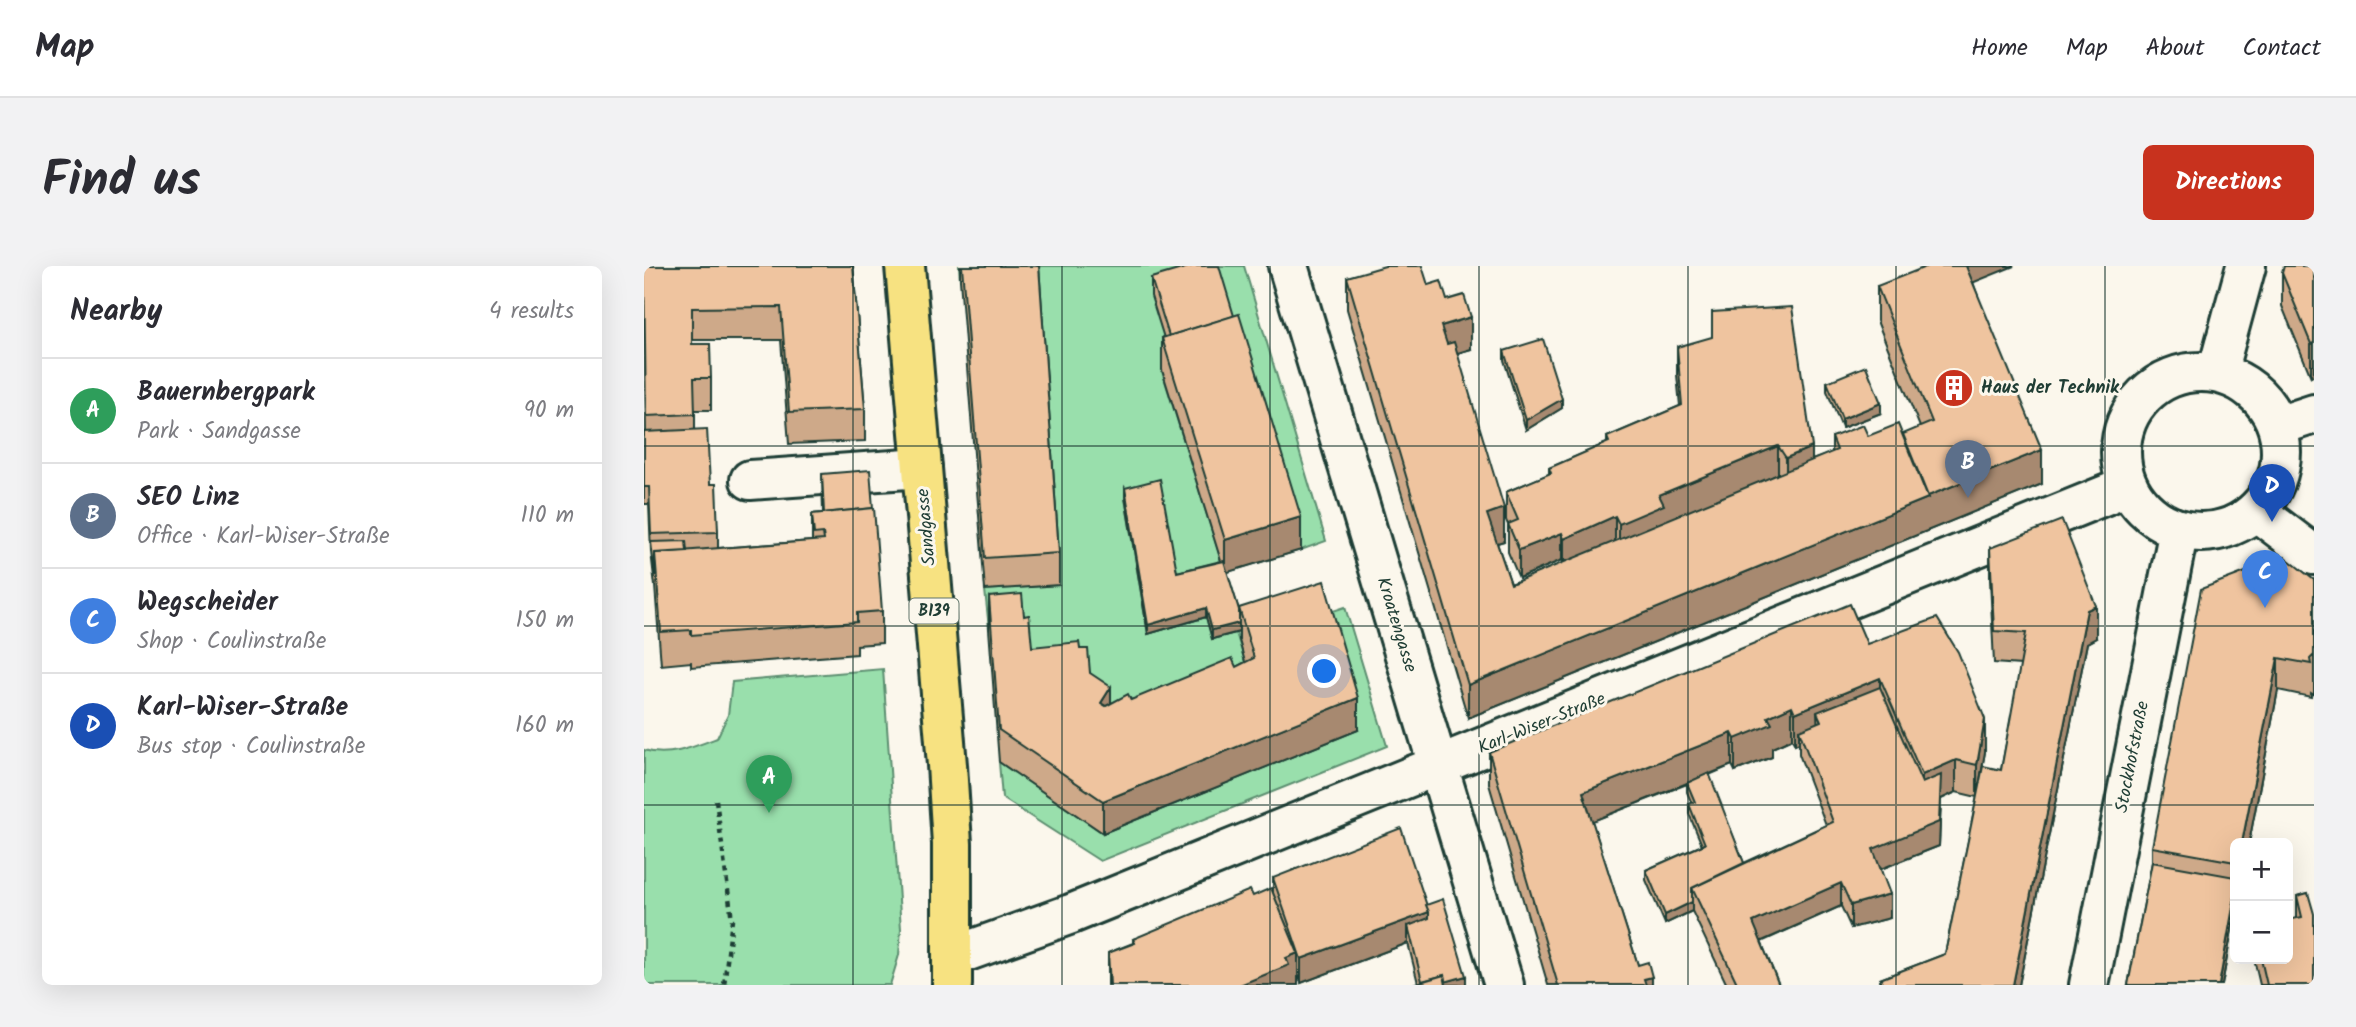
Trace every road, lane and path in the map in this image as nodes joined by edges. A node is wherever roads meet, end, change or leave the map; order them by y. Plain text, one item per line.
1 (905, 266) edge
2 (1288, 266) edge
3 (2246, 266) edge
4 (2217, 373) junction
5 (2314, 414) edge
6 (2278, 426) junction
7 (922, 468) junction
8 (750, 480) dead end
9 (2128, 485) junction
10 (2256, 511) junction
11 (2179, 529) junction
12 (2314, 555) edge
13 (1438, 766) junction
14 (716, 800) dead end
15 (953, 971) edge
16 (724, 985) edge
17 (1504, 985) edge
18 (2089, 985) edge

1 - 7 main road, Sandgasse / B139
2 - 13 street, Kroatengasse
3 - 4 street
4 - 6 street
4 - 9 street
5 - 6 street
6 - 10 street
7 - 8 street
7 - 15 main road, Sandgasse / B139
9 - 11 street
9 - 13 street, Karl-Wiser-Straße
10 - 11 street
10 - 12 street
11 - 18 street, Stockhofstraße
13 - 15 street, Karl-Wiser-Straße
13 - 17 street, Kroatengasse
14 - 16 path

